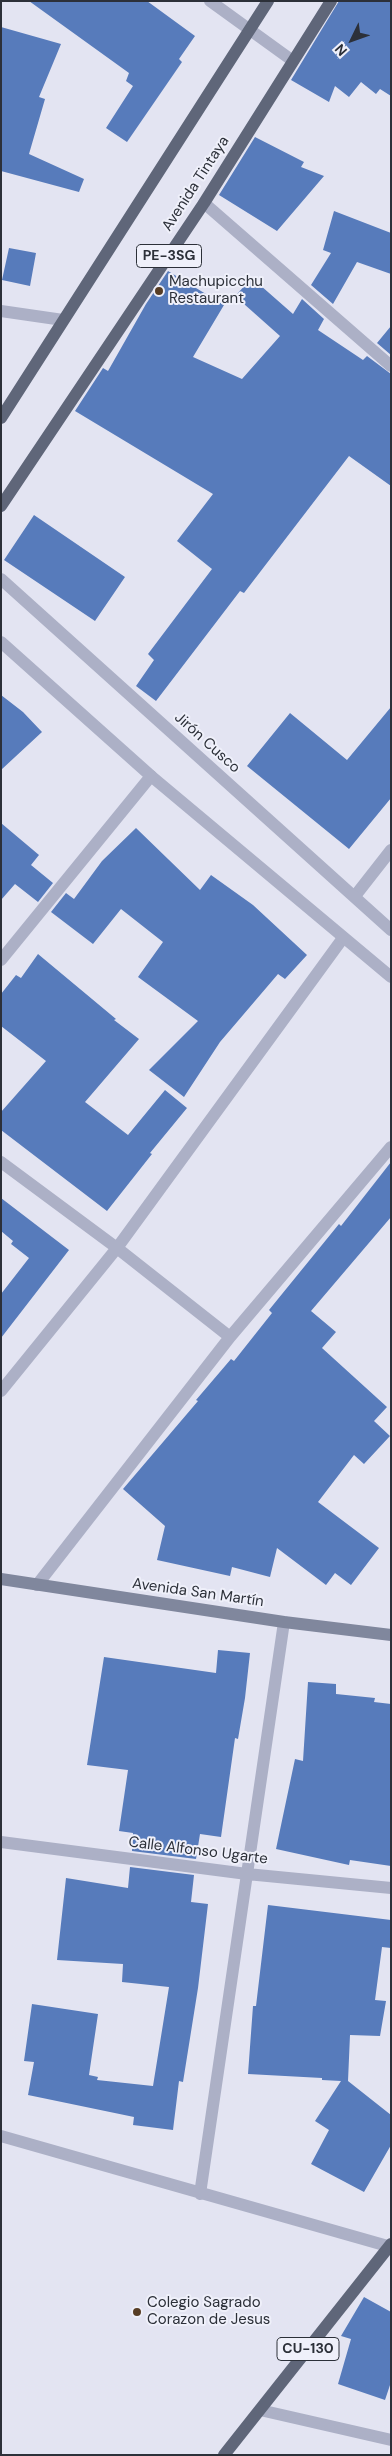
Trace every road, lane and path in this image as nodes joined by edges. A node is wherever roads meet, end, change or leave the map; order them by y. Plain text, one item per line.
1 (210, 1) edge
2 (268, 1) edge
3 (331, 1) edge
4 (249, 32) junction
5 (293, 61) junction
6 (204, 203) junction
7 (1, 311) edge
8 (63, 320) junction
9 (391, 366) edge
10 (1, 418) edge
11 (1, 506) edge
12 (1, 579) edge
13 (1, 642) edge
14 (151, 776) junction
15 (391, 850) edge
16 (355, 896) junction
17 (391, 930) edge
18 (343, 938) junction
19 (1, 960) edge
20 (391, 976) edge
21 (391, 1147) edge
22 (1, 1162) edge
23 (117, 1248) junction
24 (230, 1337) junction
25 (1, 1391) edge
26 (1, 1579) edge
27 (37, 1585) junction
28 (284, 1622) junction
29 (388, 1631) edge
30 (1, 1842) edge
31 (247, 1874) junction
32 (391, 1888) edge
33 (1, 2136) edge
34 (200, 2194) junction
35 (390, 2246) edge
36 (260, 2410) junction
37 (391, 2440) edge
38 (224, 2455) edge

1 - 4 street
2 - 4 main road, PE-3SG
3 - 5 main road, Avenida Tintaya / PE-3SG
4 - 5 street
4 - 8 main road, PE-3SG
5 - 6 main road, Avenida Tintaya / PE-3SG
6 - 9 street
6 - 11 main road, Avenida Tintaya / PE-3SG
7 - 8 street
8 - 10 main road, PE-3SG
12 - 16 street, Jirón Cusco
13 - 14 street
14 - 18 street
14 - 19 street
15 - 16 street
16 - 17 street, Jirón Cusco
18 - 20 street
18 - 23 street
21 - 24 street
22 - 23 street
23 - 24 street
23 - 25 street
24 - 27 street
26 - 27 main road, Avenida San Martín
27 - 28 main road, Avenida San Martín
28 - 29 main road, Avenida San Martín
28 - 31 street
30 - 31 street, Calle Alfonso Ugarte
31 - 32 street, Calle Alfonso Ugarte
31 - 34 street
33 - 34 street
34 - 35 street
35 - 36 main road, CU-130
36 - 37 street
36 - 38 main road, CU-130

